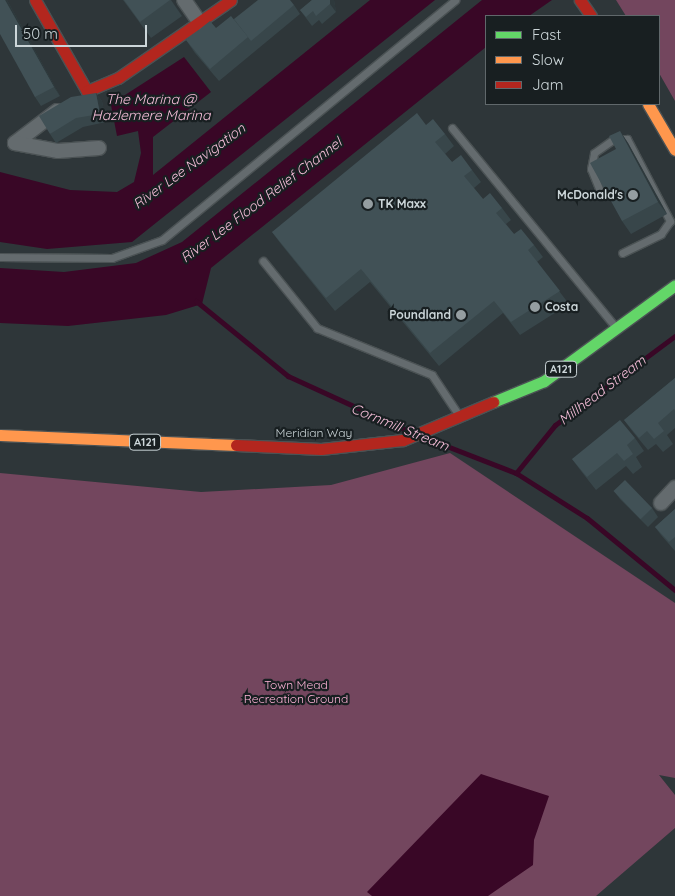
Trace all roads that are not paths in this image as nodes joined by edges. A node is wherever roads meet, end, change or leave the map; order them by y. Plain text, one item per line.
1 (34, 0) edge
2 (184, 0) edge
3 (231, 0) edge
4 (455, 0) edge
5 (580, 0) edge
6 (590, 15) edge
7 (200, 23) junction
8 (87, 91) junction
9 (649, 105) edge
10 (452, 128) dead end
11 (99, 148) dead end
12 (675, 150) edge
13 (600, 191) edge
14 (622, 253) dead end
15 (0, 257) edge
16 (263, 261) dead end
17 (675, 285) edge
18 (617, 329) junction
19 (462, 419) junction
20 (0, 434) edge
21 (675, 488) edge
22 (661, 502) dead end

1 - 8 main road
2 - 7 street
3 - 7 main road
4 - 15 lane
5 - 6 main road
7 - 8 main road
8 - 11 street
9 - 12 main road
10 - 18 lane
13 - 14 lane
16 - 19 lane
17 - 18 main road, Meridian Way / A121
18 - 19 main road, Meridian Way / A121
19 - 20 main road, Meridian Way / A121
21 - 22 street

